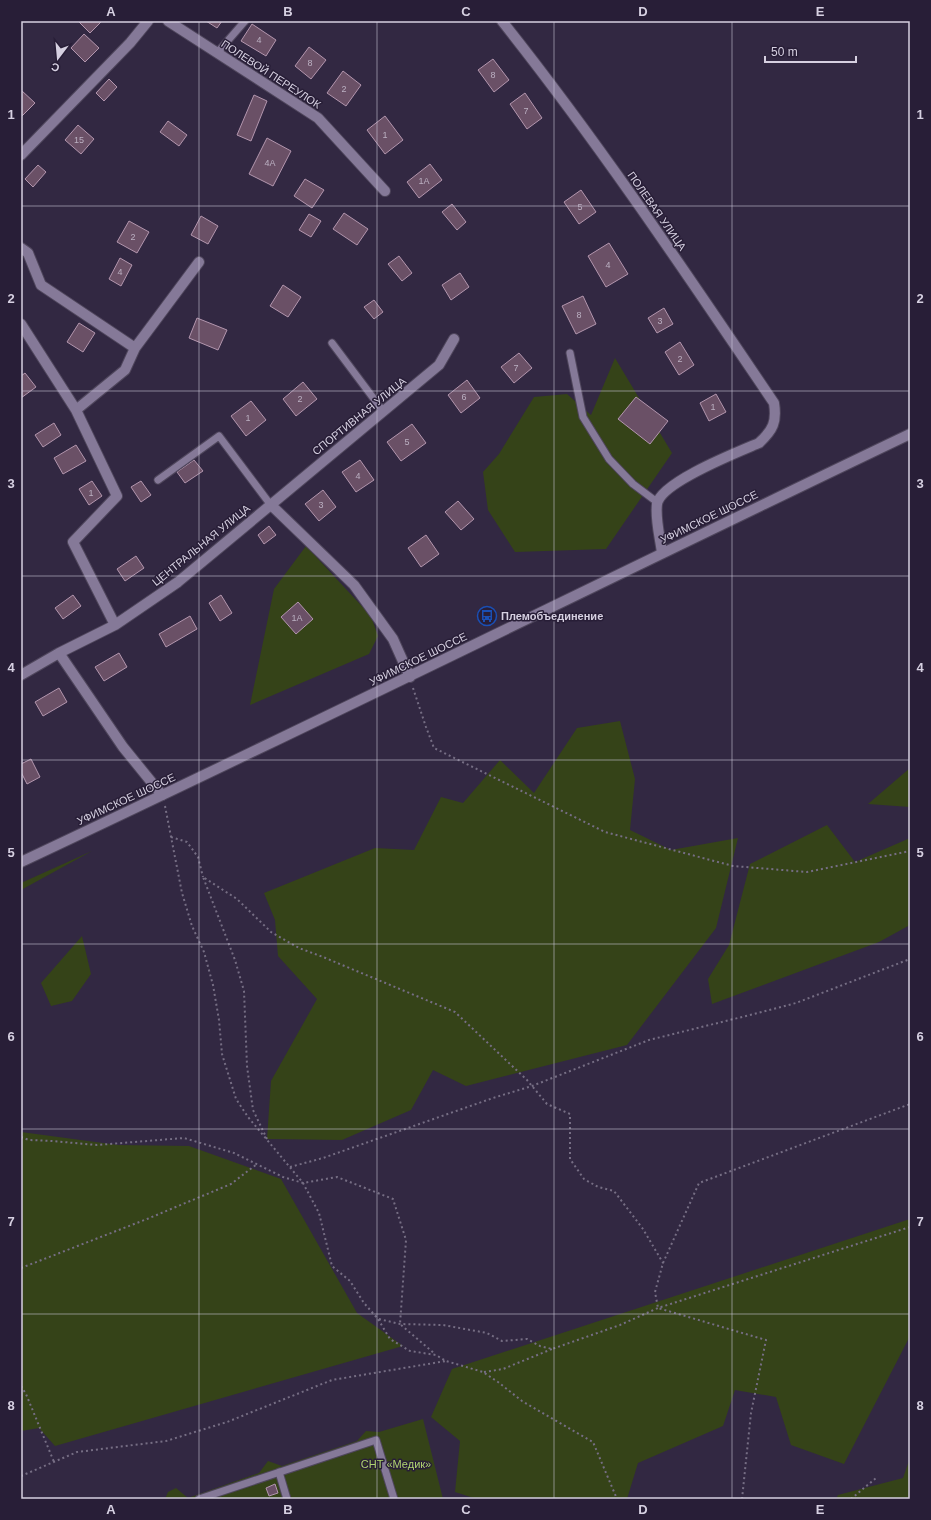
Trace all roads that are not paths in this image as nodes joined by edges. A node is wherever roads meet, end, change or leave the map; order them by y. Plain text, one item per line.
1 (148, 21) edge
2 (168, 21) edge
3 (245, 21) edge
4 (502, 21) edge
5 (217, 53) junction
6 (21, 155) edge
7 (385, 191) dead end
8 (21, 248) edge
9 (199, 262) dead end
10 (21, 324) edge
11 (454, 339) dead end
12 (332, 343) dead end
13 (135, 348) junction
14 (570, 353) dead end
15 (76, 410) junction
16 (383, 411) junction
17 (910, 434) edge
18 (158, 480) dead end
19 (657, 502) junction
20 (270, 504) junction
21 (662, 553) junction
22 (115, 625) junction
23 (59, 653) junction
24 (21, 674) edge
25 (410, 677) junction
26 (162, 795) junction
27 (21, 862) edge
28 (279, 1472) junction
29 (199, 1499) edge
30 (287, 1499) edge
31 (394, 1499) edge

1 - 6 street
2 - 5 street, ПОЛЕВОЙ ПЕРЕУЛОК
3 - 5 lane
4 - 19 street, ПОЛЕВАЯ УЛИЦА
5 - 7 street, ПОЛЕВОЙ ПЕРЕУЛОК
8 - 13 street
9 - 13 street
10 - 15 street
11 - 16 street, СПОРТИВНАЯ УЛИЦА
12 - 16 lane
13 - 15 street
14 - 19 lane
15 - 22 street
16 - 20 street, СПОРТИВНАЯ УЛИЦА
17 - 21 street, УФИМСКОЕ ШОССЕ
18 - 20 lane
19 - 21 street
20 - 22 street, ЦЕНТРАЛЬНАЯ УЛИЦА
20 - 25 street
21 - 25 street, УФИМСКОЕ ШОССЕ
22 - 23 street, ЦЕНТРАЛЬНАЯ УЛИЦА
23 - 24 street, ЦЕНТРАЛЬНАЯ УЛИЦА
23 - 26 street
25 - 26 street, УФИМСКОЕ ШОССЕ
26 - 27 street, УФИМСКОЕ ШОССЕ
28 - 29 lane
28 - 30 lane
28 - 31 lane

